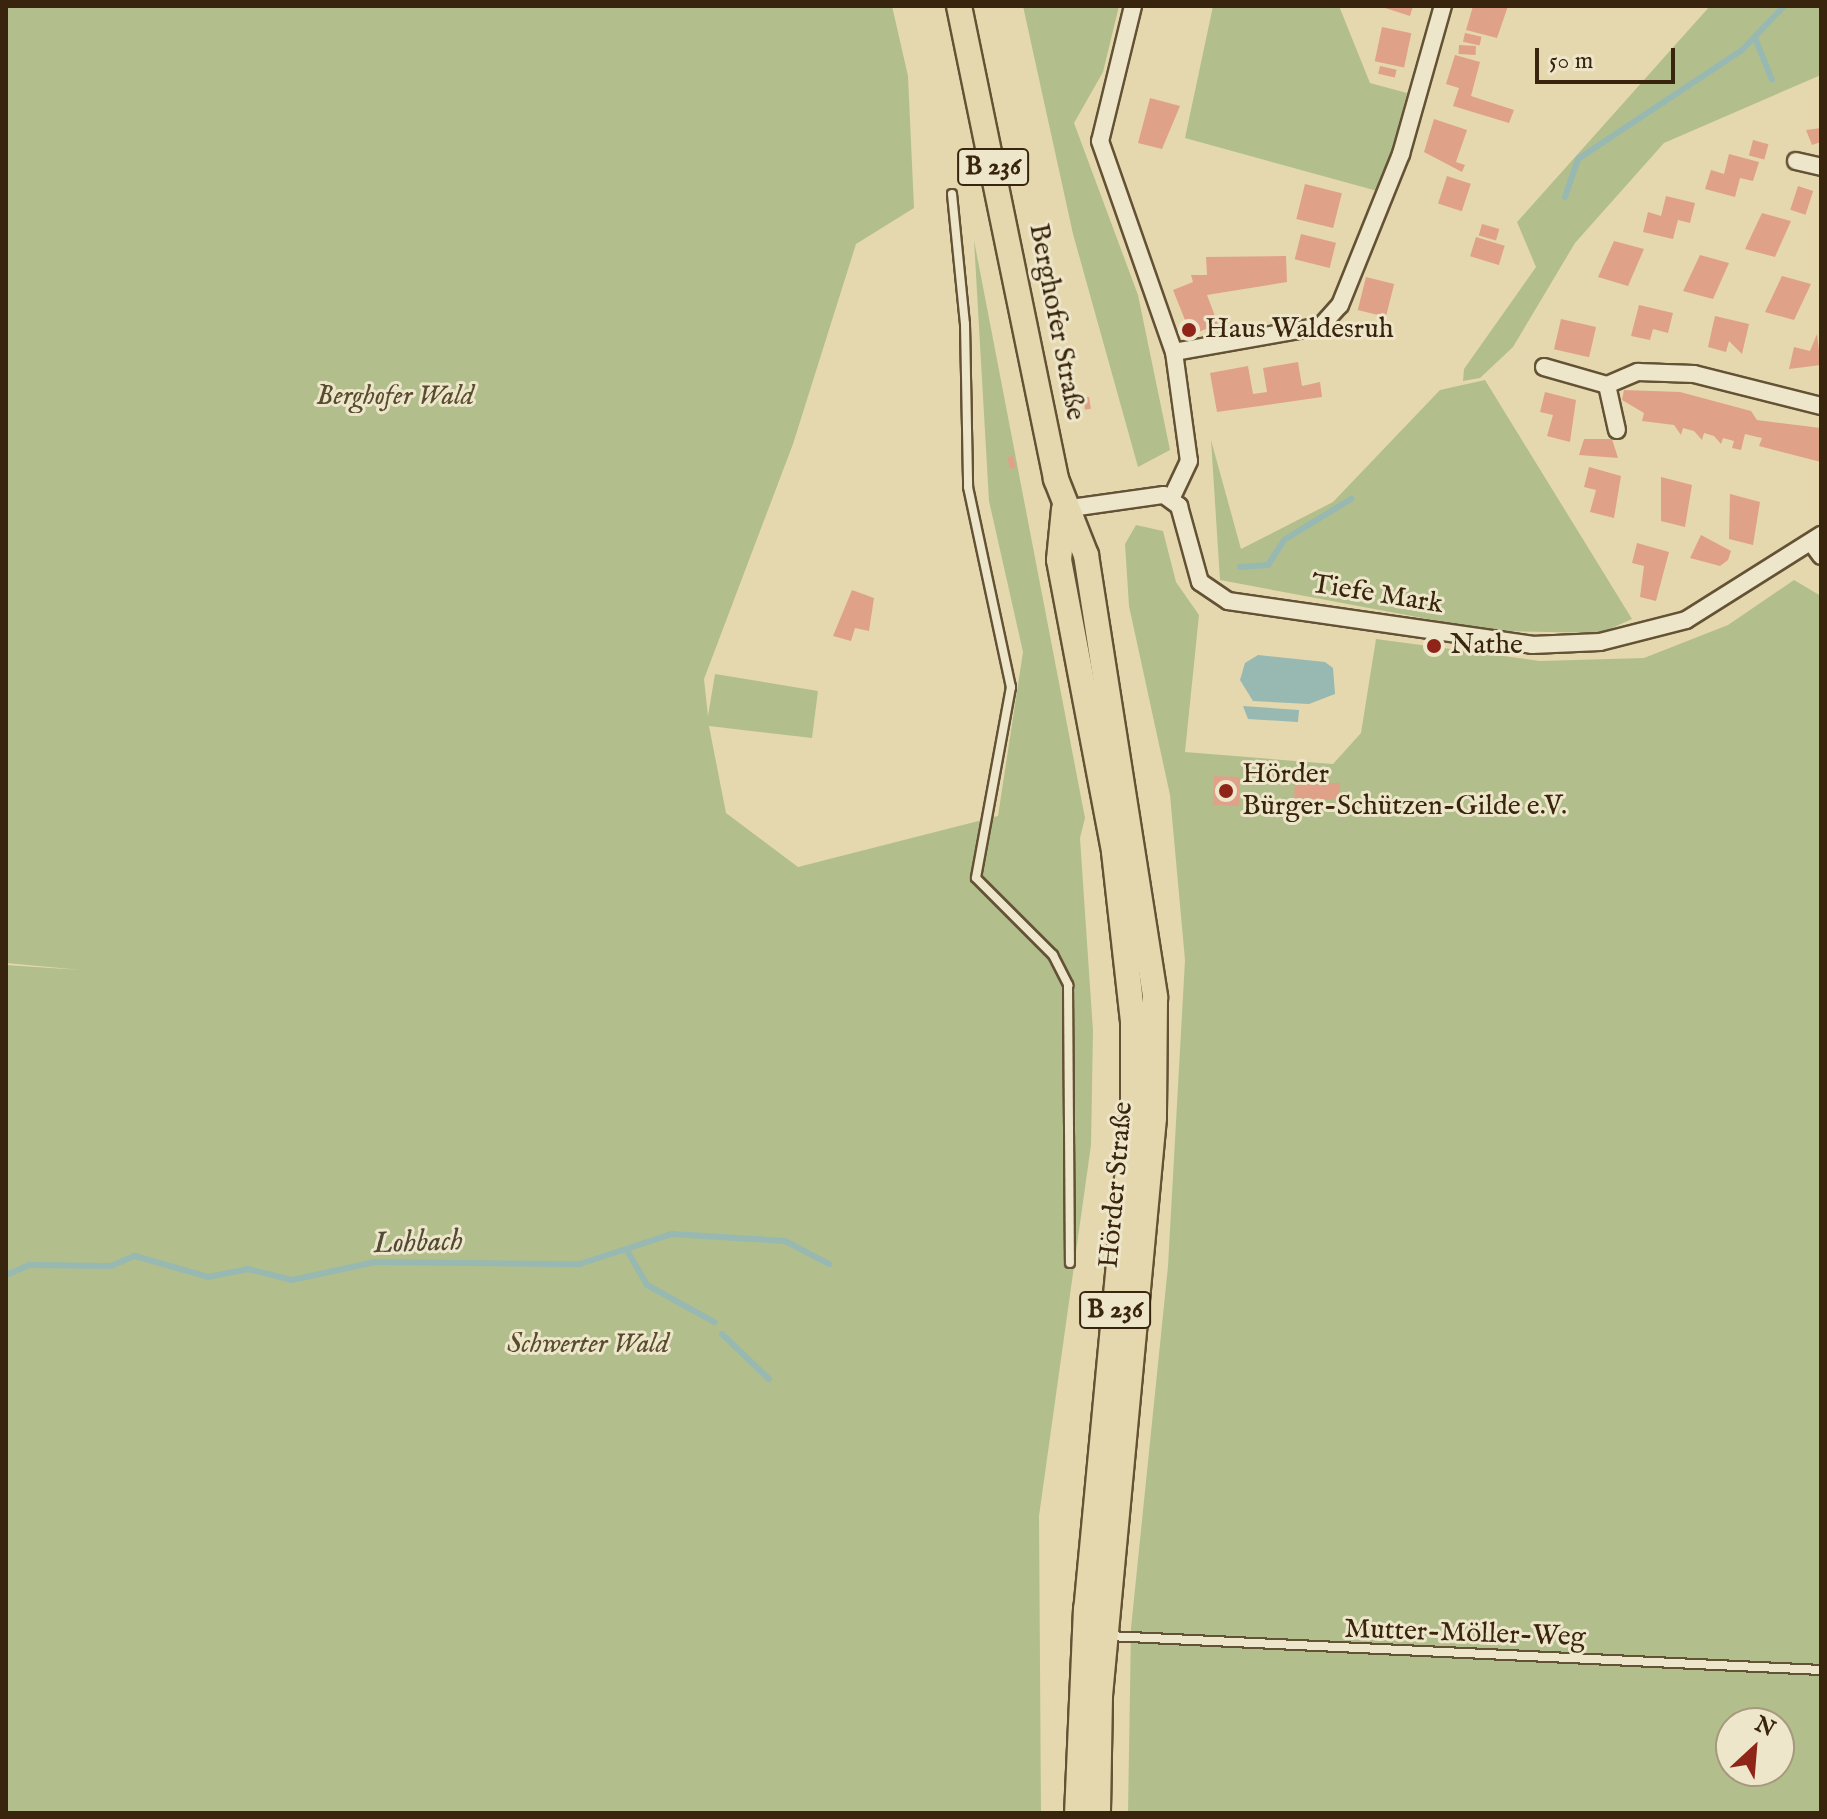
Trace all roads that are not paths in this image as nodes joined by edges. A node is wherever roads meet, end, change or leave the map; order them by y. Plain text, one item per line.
1 (959, 6) edge
2 (1133, 6) edge
3 (1443, 6) edge
4 (1796, 161) dead end
5 (1821, 167) edge
6 (952, 194) dead end
7 (1174, 352) junction
8 (1544, 367) dead end
9 (1607, 385) junction
10 (1821, 406) edge
11 (1617, 430) dead end
12 (1171, 499) junction
13 (1064, 509) junction
14 (1818, 544) edge
15 (1117, 805) junction
16 (1070, 1263) dead end
17 (1107, 1636) junction
18 (1821, 1670) edge
19 (1077, 1813) edge
20 (1098, 1813) edge

1 - 13 main road, Berghofer Straße / B 236
2 - 7 street
3 - 7 street
4 - 5 street
6 - 16 lane
7 - 12 street
8 - 9 street
9 - 10 street
9 - 11 street
12 - 13 street
12 - 14 street, Tiefe Mark
13 - 15 main road, Berghofer Straße / B 236
15 - 17 main road, Hörder Straße / B 236
15 - 19 main road, Hörder Straße / B 236
17 - 18 lane, Mutter-Möller-Weg
17 - 20 main road, Hörder Straße / B 236

